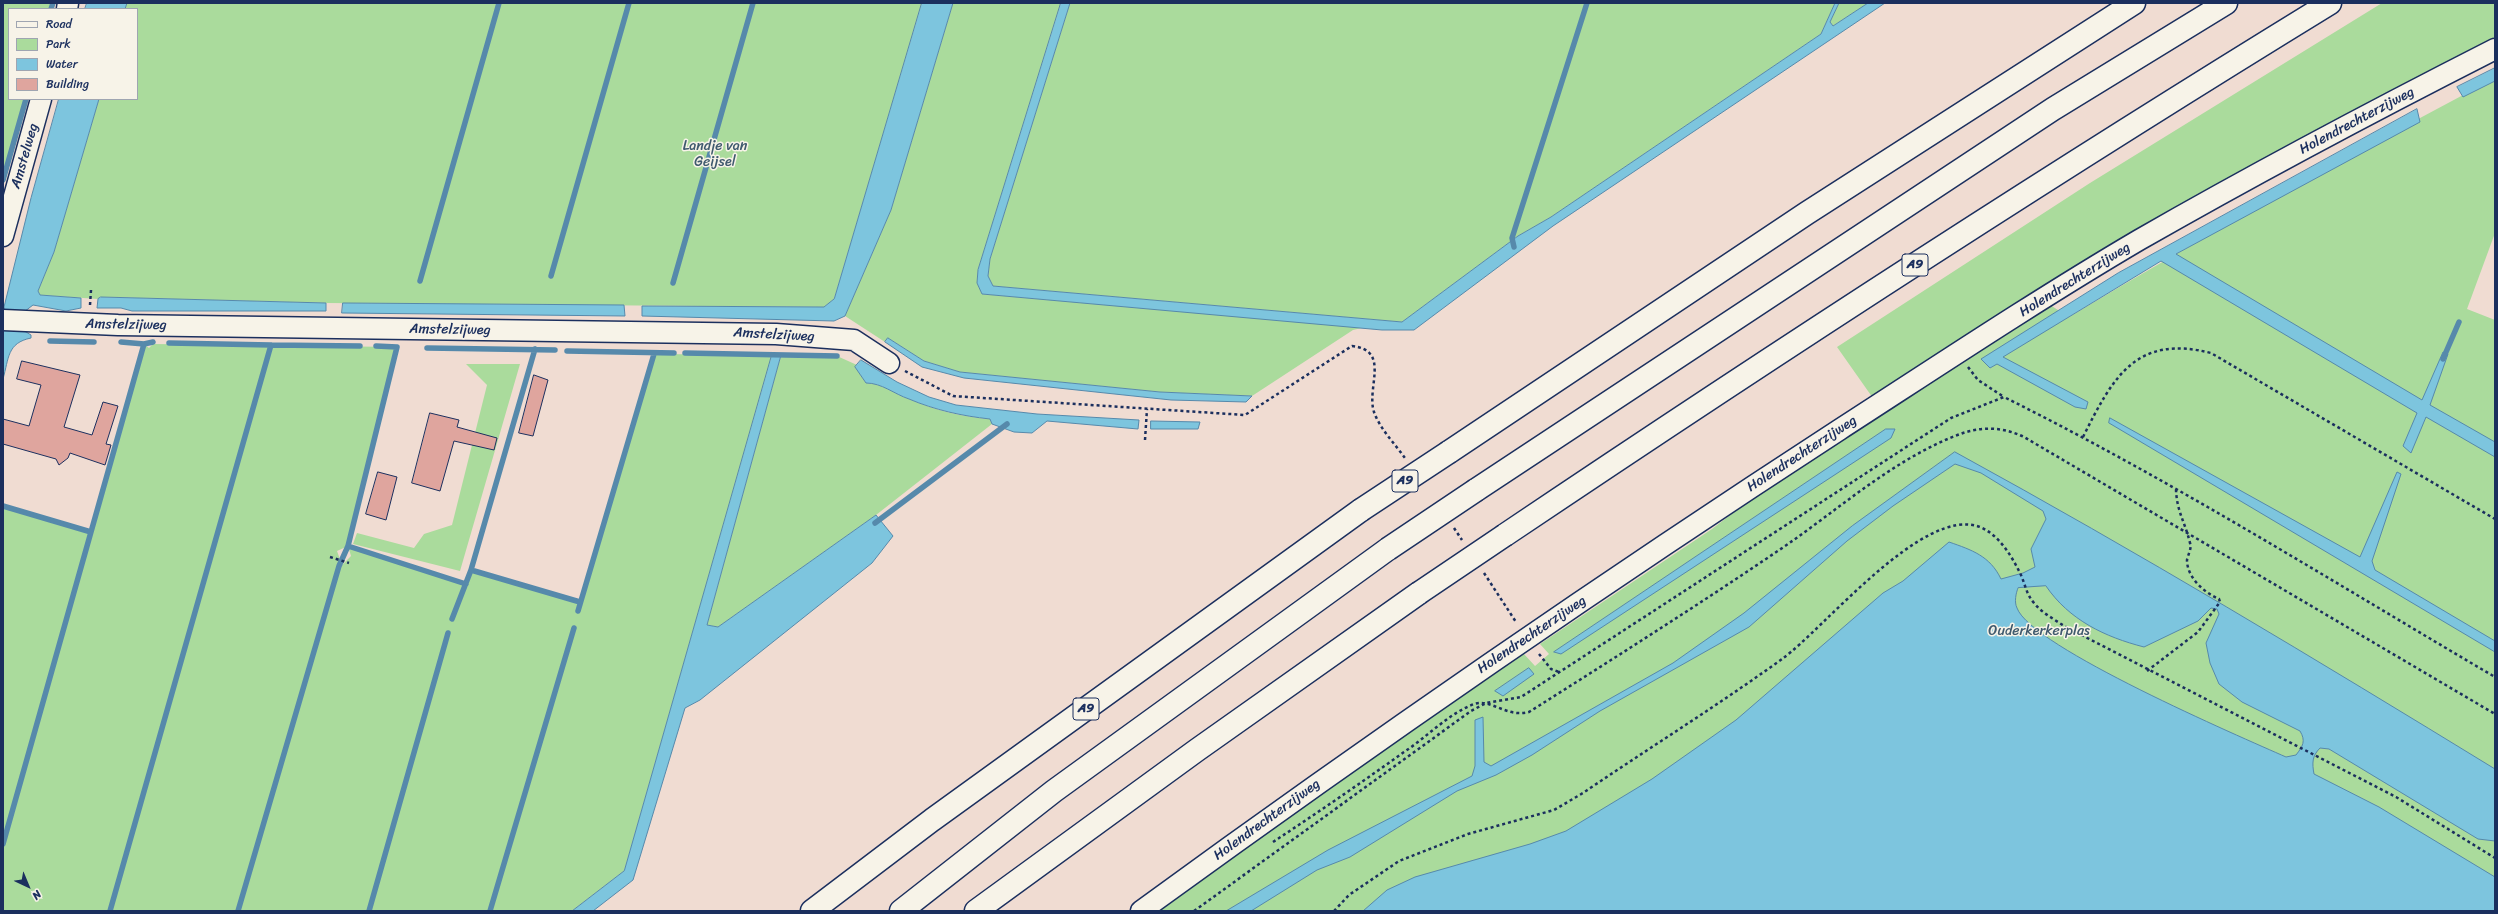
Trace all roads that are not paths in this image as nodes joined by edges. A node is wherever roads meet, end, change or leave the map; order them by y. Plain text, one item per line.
1 (2134, 3) edge
2 (2226, 3) edge
3 (2330, 3) edge
4 (2495, 49) edge
5 (42, 100) edge
6 (3, 236) edge
7 (9, 321) edge
8 (890, 363) road end
9 (812, 911) edge
10 (901, 911) edge
11 (976, 911) edge
12 (1141, 911) edge

1 - 9 highway, A9, bridge
2 - 10 highway, bridge
3 - 11 highway, A9, bridge
4 - 12 street, Holendrechterzijweg
5 - 6 street, Amstelweg
7 - 8 street, Amstelzijweg

